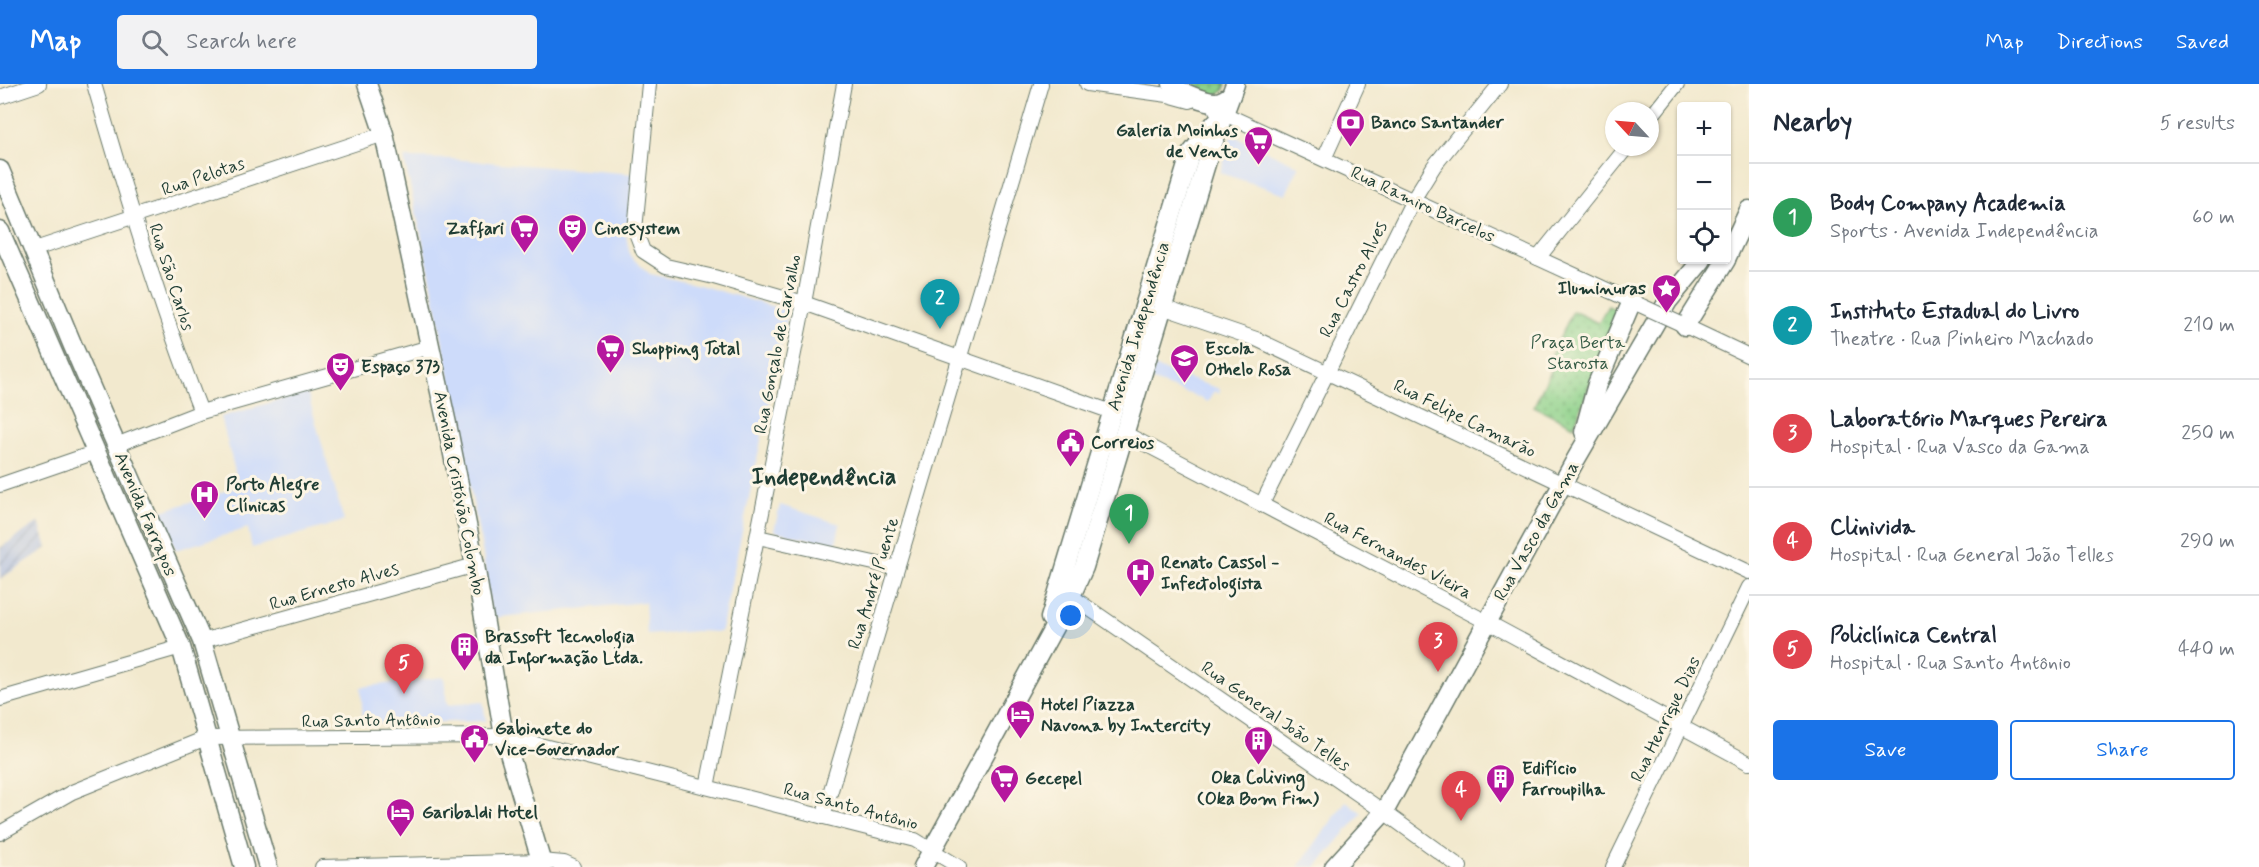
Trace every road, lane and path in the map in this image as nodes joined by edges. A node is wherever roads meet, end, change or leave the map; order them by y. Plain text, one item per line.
1 (39, 84) edge
2 (94, 84) edge
3 (367, 84) edge
4 (649, 84) edge
5 (844, 84) edge
6 (1041, 84) edge
7 (1086, 84) edge
8 (1358, 84) edge
9 (1500, 84) edge
10 (1677, 84) edge
11 (1171, 88) edge
12 (1233, 89) edge
13 (0, 97) edge
14 (1659, 107) edge
15 (1224, 112) junction
16 (384, 134) junction
17 (1620, 156) edge
18 (1324, 159) junction
19 (0, 170) edge
20 (1413, 200) junction
21 (1749, 202) edge
22 (1749, 210) edge
23 (133, 218) junction
24 (1731, 223) edge
25 (0, 231) edge
26 (1731, 248) edge
27 (32, 250) junction
28 (5, 256) edge
29 (1538, 258) junction
30 (1699, 264) edge
31 (1723, 264) edge
32 (804, 303) junction
33 (1637, 304) junction
34 (1162, 308) junction
35 (1682, 325) junction
36 (430, 347) junction
37 (1749, 356) edge
38 (960, 359) junction
39 (1327, 372) junction
40 (201, 412) junction
41 (1112, 412) junction
42 (1124, 433) junction
43 (116, 445) junction
44 (96, 452) junction
45 (1576, 459) junction
46 (1562, 484) junction
47 (0, 485) edge
48 (1262, 504) junction
49 (758, 537) junction
50 (475, 565) junction
51 (896, 568) junction
52 (1749, 572) edge
53 (1749, 587) edge
54 (1071, 596) junction
55 (1487, 622) junction
56 (202, 641) junction
57 (181, 647) junction
58 (1040, 652) junction
59 (0, 699) edge
60 (1682, 726) junction
61 (504, 736) junction
62 (206, 738) junction
63 (233, 740) junction
64 (1749, 763) edge
65 (707, 787) junction
66 (1384, 812) junction
67 (823, 817) junction
68 (0, 833) edge
69 (933, 849) junction
70 (542, 864) edge
71 (244, 867) edge
72 (268, 867) edge
73 (322, 867) edge
74 (573, 867) edge
75 (923, 867) edge
76 (959, 867) edge
77 (1334, 867) edge
78 (1460, 867) edge
79 (1613, 867) edge

1 - 13 street
2 - 23 street, Rua São Carlos
3 - 16 main road, Avenida Cristóvão Colombo
4 - 32 street
5 - 32 street, Rua Gonçalo de Carvalho
6 - 38 street, Rua André Puente
7 - 11 street, Rua Ramiro Barcelos
8 - 18 street
9 - 20 street, Rua Castro Alves
10 - 14 street
11 - 12 main road, Rua Ramiro Barcelos
11 - 15 street, Rua Ramiro Barcelos
12 - 15 main road, Avenida Independência
15 - 18 street, Rua Ramiro Barcelos
15 - 34 main road, Avenida Independência
15 - 41 main road, Avenida Independência
16 - 23 street, Rua Pelotas
16 - 36 main road, Avenida Cristóvão Colombo
17 - 29 street
18 - 20 street, Rua Ramiro Barcelos
19 - 27 main road, Avenida Farrapos
20 - 29 street, Rua Ramiro Barcelos
20 - 39 street, Rua Castro Alves
21 - 24 main road
22 - 26 main road
23 - 27 street, Rua Pelotas
23 - 40 street, Rua São Carlos
25 - 28 main road, Avenida Farrapos
27 - 43 main road, Avenida Farrapos
28 - 44 main road, Avenida Farrapos
29 - 33 street, Rua Ramiro Barcelos
30 - 45 main road, Rua Vasco da Gama
31 - 35 main road
32 - 38 street
32 - 49 street, Rua Gonçalo de Carvalho
33 - 35 street, Rua Ramiro Barcelos, bridge
33 - 45 main road
34 - 39 street, Rua Felipe Camarão
34 - 42 main road, Avenida Independência
35 - 37 street, Rua Ramiro Barcelos
36 - 40 street
36 - 50 main road, Avenida Cristóvão Colombo
38 - 41 street
38 - 51 street, Rua André Puente
39 - 46 street, Rua Felipe Camarão
39 - 48 street, Rua Castro Alves
40 - 43 street
41 - 58 main road, Avenida Independência
42 - 48 street, Rua Fernandes Vieira
42 - 54 main road, Avenida Independência
43 - 56 main road, Avenida Farrapos
44 - 47 street
44 - 57 main road, Avenida Farrapos
45 - 46 main road, Rua Vasco da Gama
46 - 52 street, Rua Felipe Camarão
46 - 55 main road, Rua Vasco da Gama
48 - 55 street, Rua Fernandes Vieira
49 - 51 street
49 - 65 street, Rua Gonçalo de Carvalho
50 - 56 street, Rua Ernesto Alves
50 - 61 main road, Avenida Cristóvão Colombo
51 - 67 street, Rua André Puente
53 - 60 street, Rua Henrique Dias
54 - 58 main road, Avenida Independência
54 - 66 street, Rua General João Telles
55 - 60 street, Rua Fernandes Vieira
55 - 66 main road, Rua Vasco da Gama
56 - 63 main road, Avenida Farrapos
57 - 59 street
57 - 62 main road, Avenida Farrapos
58 - 69 main road, Avenida Independência
60 - 64 street, Rua Fernandes Vieira
60 - 79 street, Rua Henrique Dias
61 - 63 street, Rua Santo Antônio
61 - 65 street, Rua Santo Antônio
61 - 70 main road, Avenida Cristóvão Colombo
62 - 63 street, Rua Santo Antônio
62 - 68 street, Rua Santo Antônio
62 - 71 main road, Avenida Farrapos
63 - 72 main road, Avenida Farrapos
65 - 67 street, Rua Santo Antônio
66 - 77 main road, Rua Vasco da Gama
66 - 78 street, Rua General João Telles
67 - 69 street, Rua Santo Antônio
69 - 75 main road, Avenida Independência
69 - 76 street, Rua Santo Antônio
70 - 73 street
70 - 74 street

